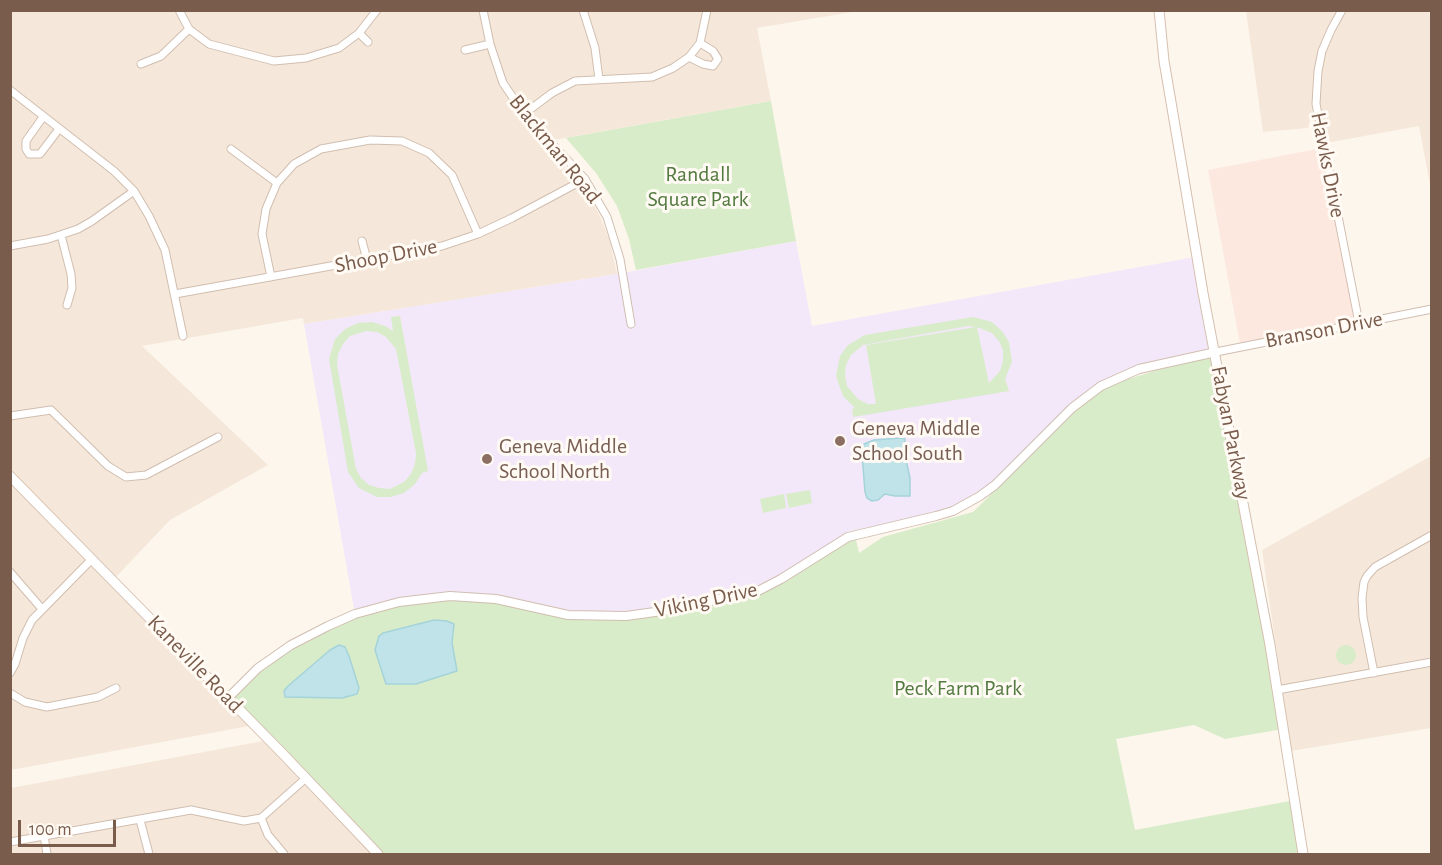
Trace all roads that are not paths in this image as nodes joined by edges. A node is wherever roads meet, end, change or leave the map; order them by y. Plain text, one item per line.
1 (179, 10) edge
2 (377, 10) edge
3 (483, 10) edge
4 (583, 10) edge
5 (707, 10) edge
6 (1153, 10) edge
7 (1159, 10) edge
8 (1342, 10) edge
9 (189, 29) junction
10 (359, 33) junction
11 (368, 42) dead end
12 (490, 44) junction
13 (700, 44) junction
14 (465, 50) dead end
15 (689, 57) junction
16 (1164, 61) junction
17 (141, 64) dead end
18 (599, 79) junction
19 (10, 90) edge
20 (524, 114) junction
21 (43, 117) junction
22 (59, 129) junction
23 (231, 149) dead end
24 (585, 179) junction
25 (277, 183) junction
26 (134, 191) junction
27 (478, 234) junction
28 (61, 235) junction
29 (362, 241) dead end
30 (10, 246) edge
31 (367, 260) junction
32 (271, 277) junction
33 (175, 294) junction
34 (67, 305) dead end
35 (1431, 309) edge
36 (1359, 323) junction
37 (631, 324) dead end
38 (183, 336) dead end
39 (1216, 352) junction
40 (10, 416) edge
41 (218, 437) dead end
42 (10, 476) edge
43 (1431, 535) edge
44 (91, 561) junction
45 (10, 572) edge
46 (42, 609) junction
47 (1431, 662) edge
48 (10, 673) edge
49 (1374, 673) junction
50 (116, 688) dead end
51 (1277, 690) junction
52 (10, 693) edge
53 (228, 698) junction
54 (305, 779) junction
55 (261, 818) junction
56 (140, 820) junction
57 (44, 836) junction
58 (10, 842) edge
59 (47, 855) edge
60 (149, 855) edge
61 (284, 855) edge
62 (378, 855) edge
63 (1303, 855) edge

1 - 9 street
2 - 10 street
3 - 12 street, Blackman Road
4 - 18 street
5 - 13 street
6 - 16 main road
7 - 16 main road, Fabyan Parkway
8 - 36 street, Hawks Drive
9 - 10 street
9 - 17 street
10 - 11 street
12 - 14 street
12 - 20 street, Blackman Road
13 - 15 street
13 - 15 street
15 - 18 street
16 - 39 main road, Fabyan Parkway
18 - 20 street
19 - 21 street
20 - 24 street, Blackman Road
21 - 22 street
21 - 22 street
22 - 26 street
23 - 25 street
24 - 27 street, Shoop Drive
24 - 37 street, Blackman Road
25 - 27 street
25 - 32 street
26 - 28 street
26 - 33 street
27 - 31 street, Shoop Drive
28 - 30 street
28 - 34 street
29 - 31 street
31 - 32 street, Shoop Drive
32 - 33 street, Shoop Drive
33 - 38 street
35 - 36 street, Branson Drive
36 - 39 street, Branson Drive
39 - 51 main road, Fabyan Parkway
39 - 53 street, Viking Drive
40 - 41 street
42 - 44 main road, Kaneville Road
43 - 49 street
44 - 46 street
44 - 53 main road, Kaneville Road
45 - 46 street
46 - 48 street
47 - 49 street
49 - 51 street
50 - 52 street
51 - 63 main road, Fabyan Parkway
53 - 54 main road, Kaneville Road
54 - 55 street
54 - 62 main road, Kaneville Road
55 - 56 street
55 - 61 street
56 - 57 street
56 - 60 street
57 - 58 street
57 - 59 street

